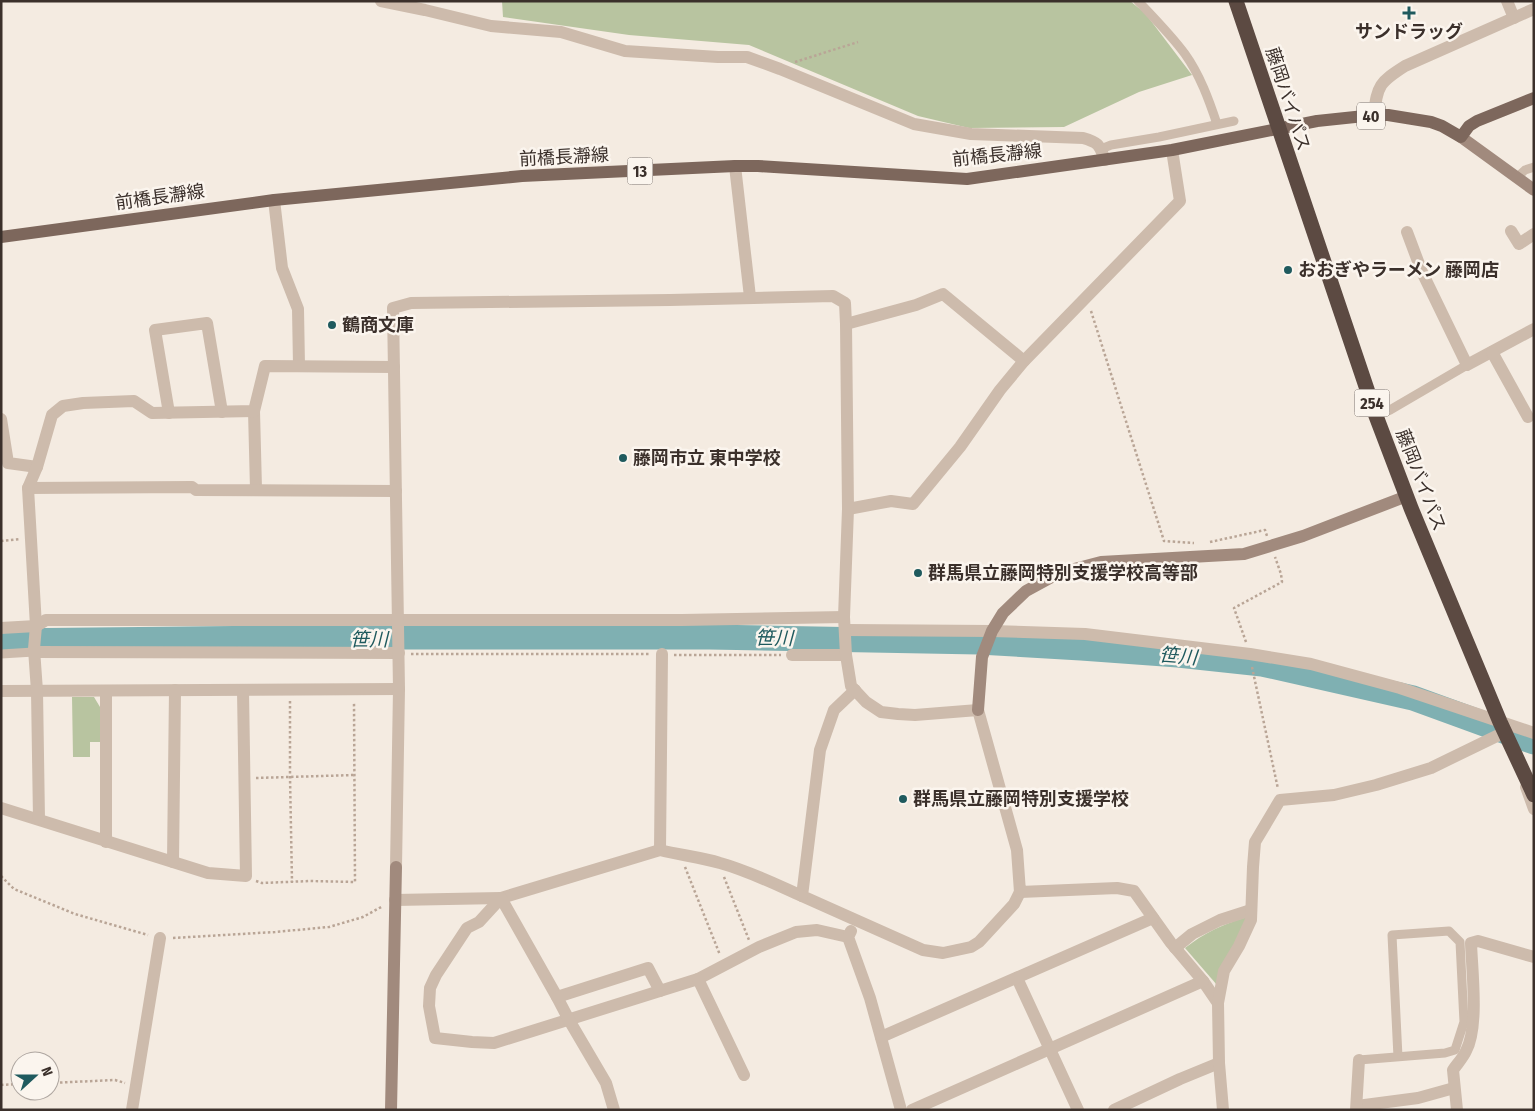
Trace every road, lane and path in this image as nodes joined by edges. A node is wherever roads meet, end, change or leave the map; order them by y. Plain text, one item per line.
1 (381, 1) edge
2 (1138, 1) edge
3 (1236, 1) edge
4 (1507, 1) edge
5 (1534, 9) edge
6 (1514, 18) junction
7 (858, 42) dead end
8 (777, 67) junction
9 (1534, 98) edge
10 (1374, 116) junction
11 (1234, 121) dead end
12 (1217, 124) junction
13 (1278, 128) junction
14 (1461, 137) junction
15 (1172, 150) junction
16 (1103, 155) junction
17 (735, 166) junction
18 (1534, 167) edge
19 (1516, 178) junction
20 (1534, 190) edge
21 (274, 200) junction
22 (1511, 231) dead end
23 (1408, 232) dead end
24 (1534, 234) edge
25 (1, 237) edge
26 (1086, 295) junction
27 (750, 297) junction
28 (846, 324) junction
29 (1534, 329) edge
30 (1492, 352) junction
31 (1024, 361) junction
32 (1467, 365) junction
33 (299, 366) junction
34 (394, 368) junction
35 (254, 411) junction
36 (222, 412) junction
37 (169, 413) junction
38 (1376, 416) junction
39 (1528, 417) dead end
40 (1, 419) edge
41 (37, 467) junction
42 (28, 488) junction
43 (256, 490) junction
44 (396, 491) junction
45 (1407, 496) junction
46 (848, 509) junction
47 (31, 538) junction
48 (1, 541) edge
49 (1271, 546) junction
50 (845, 624) junction
51 (398, 626) junction
52 (1, 628) edge
53 (35, 630) junction
54 (992, 631) junction
55 (34, 650) junction
56 (398, 651) junction
57 (1, 654) edge
58 (662, 654) junction
59 (1250, 654) junction
60 (792, 655) joint
61 (846, 655) junction
62 (1252, 671) dead end
63 (175, 690) junction
64 (244, 690) junction
65 (290, 690) junction
66 (354, 690) junction
67 (399, 690) junction
68 (855, 690) junction
69 (1, 691) edge
70 (37, 691) junction
71 (106, 691) junction
72 (978, 710) junction
73 (1503, 727) junction
74 (1534, 733) edge
75 (1518, 764) junction
76 (354, 775) junction
77 (290, 777) junction
78 (244, 778) junction
79 (1534, 785) edge
80 (1534, 795) edge
81 (1280, 800) junction
82 (1, 808) edge
83 (1534, 810) edge
84 (39, 819) junction
85 (106, 842) junction
86 (660, 850) junction
87 (680, 855) junction
88 (173, 862) junction
89 (718, 862) junction
90 (1, 876) edge
91 (246, 876) junction
92 (292, 882) junction
93 (1020, 892) junction
94 (802, 896) junction
95 (501, 898) junction
96 (396, 900) junction
97 (1251, 910) junction
98 (1153, 918) junction
99 (856, 921) junction
100 (848, 937) junction
101 (160, 938) junction
102 (1175, 948) junction
103 (753, 950) junction
104 (1534, 957) edge
105 (725, 965) junction
106 (1017, 978) junction
107 (698, 979) junction
108 (1203, 981) junction
109 (660, 991) junction
110 (557, 997) junction
111 (1218, 1003) junction
112 (569, 1020) junction
113 (881, 1036) junction
114 (1049, 1048) junction
115 (1398, 1056) junction
116 (1359, 1060) joint
117 (1219, 1063) junction
118 (744, 1076) dead end
119 (60, 1083) edge
120 (136, 1086) junction
121 (1454, 1088) junction
122 (1357, 1108) edge
123 (132, 1110) edge
124 (391, 1110) edge
125 (614, 1110) edge
126 (901, 1110) edge
127 (912, 1110) edge
128 (1078, 1110) edge
129 (1114, 1110) edge
130 (1223, 1110) edge
131 (1457, 1110) edge

1 - 8 street
2 - 12 lane
3 - 13 highway, 藤岡バイパス / 254
4 - 6 street
5 - 6 street
6 - 10 street
7 - 8 path
8 - 16 street
9 - 14 main road
10 - 13 main road, 40
10 - 14 main road, 40
11 - 12 lane
12 - 16 lane
13 - 15 main road, 前橋長瀞線 / 13
13 - 38 highway, 藤岡バイパス / 254
14 - 19 street
15 - 16 main road, 前橋長瀞線 / 13
15 - 26 street
16 - 17 main road, 前橋長瀞線 / 13
17 - 21 main road, 前橋長瀞線 / 13
17 - 27 street
18 - 19 lane
19 - 20 street
21 - 25 main road, 前橋長瀞線 / 13
21 - 33 street
22 - 24 street
23 - 32 street
26 - 31 street
26 - 49 path
27 - 28 street
27 - 34 street
28 - 31 street
28 - 46 street
29 - 30 street
30 - 32 street
30 - 39 street
31 - 46 street
32 - 38 lane
33 - 34 street
33 - 35 street
34 - 44 street
35 - 36 street
35 - 43 street
36 - 37 street
36 - 37 street
37 - 41 street
38 - 45 highway, 藤岡バイパス / 254
40 - 41 street
41 - 42 street
42 - 43 street
42 - 47 street
43 - 44 street
44 - 51 street
45 - 49 street
45 - 73 highway, 藤岡バイパス / 254
46 - 50 street
47 - 48 path
47 - 53 street
49 - 54 street
49 - 59 path
50 - 51 street
50 - 54 street
50 - 61 street
51 - 53 street
51 - 56 street
52 - 53 street
53 - 55 street
54 - 59 street
54 - 72 street
55 - 56 street
55 - 57 lane
55 - 70 street
56 - 58 path
56 - 67 street
58 - 60 path
58 - 86 street
59 - 73 street
60 - 61 street
61 - 68 street
62 - 81 path
63 - 64 street
63 - 71 street
63 - 88 street
64 - 65 street
64 - 78 street
65 - 66 street
65 - 77 path
66 - 67 street
66 - 76 path
67 - 96 street
68 - 72 street
68 - 94 street
69 - 70 street
70 - 71 street
70 - 84 street
71 - 85 street
72 - 93 street
73 - 74 street
73 - 75 highway, 藤岡バイパス / 254
73 - 81 street
75 - 79 street
75 - 80 highway, 藤岡バイパス / 254
75 - 83 street
76 - 77 path
76 - 92 path
77 - 78 path
77 - 92 path
78 - 91 street
81 - 97 street
82 - 84 street
84 - 85 street
85 - 88 street
86 - 87 street
86 - 95 street
87 - 89 street
87 - 105 path
88 - 91 street
89 - 94 street
89 - 103 path
90 - 101 path
91 - 92 path
93 - 98 street
93 - 99 street
94 - 99 street
95 - 96 street
95 - 110 street
95 - 112 street
96 - 101 path
96 - 124 street
97 - 102 street
97 - 111 street
98 - 102 street
98 - 106 street
99 - 100 street
100 - 103 street
100 - 113 street
101 - 120 street
102 - 108 street
103 - 105 street
104 - 121 street
105 - 107 street
106 - 113 street
106 - 114 street
107 - 109 street
107 - 118 street
108 - 111 street
108 - 114 street
109 - 110 street
109 - 112 street
110 - 112 street
111 - 117 street
112 - 125 street
113 - 126 street
114 - 127 street
114 - 128 street
115 - 115 lane
115 - 116 lane
116 - 122 street
117 - 129 street
117 - 130 street
119 - 120 path
120 - 123 street
121 - 122 street
121 - 131 street

